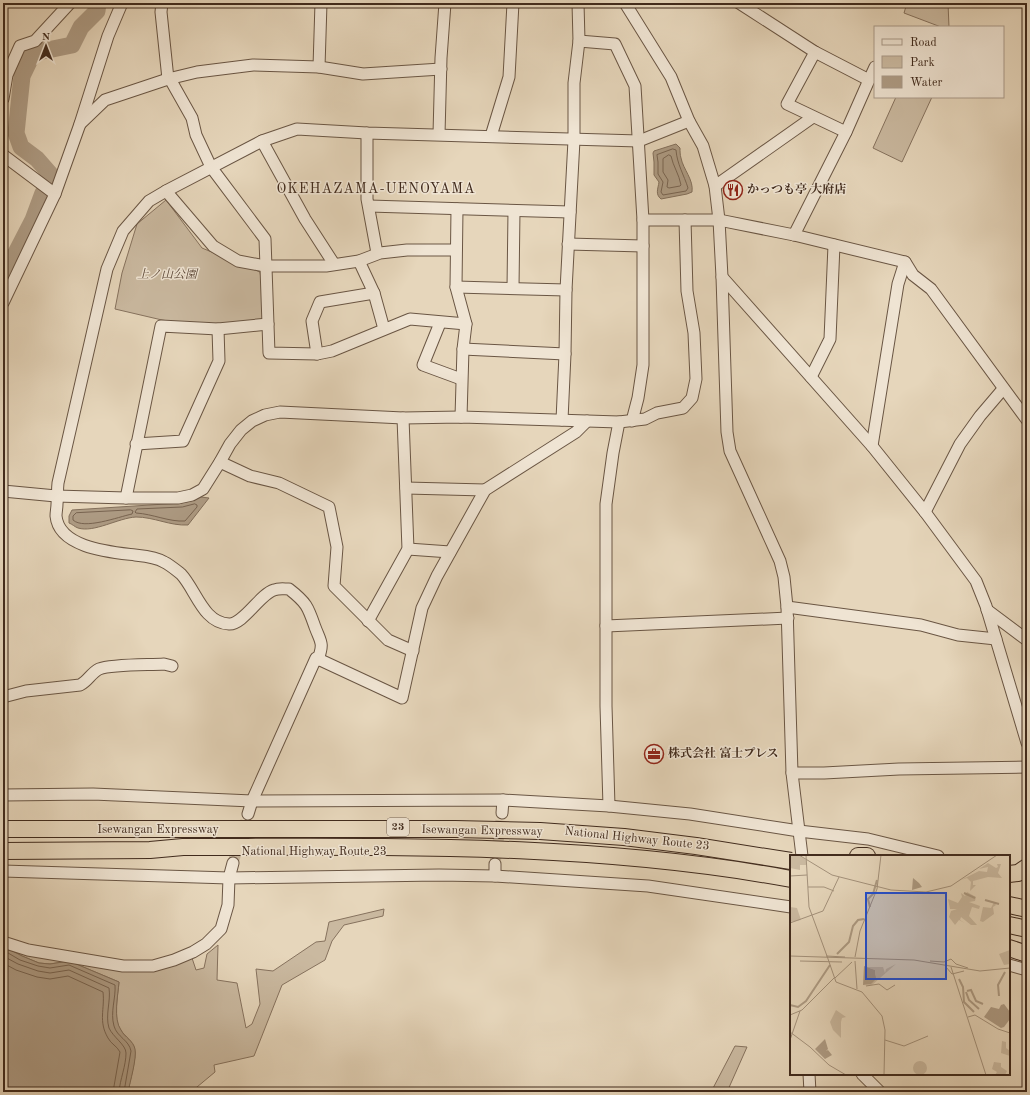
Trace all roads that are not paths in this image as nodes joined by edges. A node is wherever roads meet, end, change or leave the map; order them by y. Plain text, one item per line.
1 (70, 3) edge
2 (122, 3) edge
3 (162, 3) edge
4 (321, 3) edge
5 (445, 3) edge
6 (513, 3) edge
7 (578, 3) edge
8 (625, 3) edge
9 (739, 3) edge
10 (579, 41) junction
11 (815, 52) junction
12 (318, 67) junction
13 (441, 69) junction
14 (874, 69) edge
15 (169, 79) junction
16 (869, 80) junction
17 (3, 99) edge
18 (814, 116) junction
19 (688, 121) junction
20 (80, 124) junction
21 (367, 132) junction
22 (846, 132) junction
23 (440, 134) junction
24 (491, 136) junction
25 (574, 140) junction
26 (262, 142) junction
27 (639, 142) junction
28 (3, 154) edge
29 (211, 166) junction
30 (716, 186) junction
31 (166, 191) junction
32 (55, 194) junction
33 (369, 206) junction
34 (457, 209) junction
35 (514, 211) junction
36 (570, 212) junction
37 (643, 220) junction
38 (685, 220) junction
39 (719, 220) junction
40 (794, 235) junction
41 (568, 244) junction
42 (834, 245) junction
43 (643, 246) junction
44 (456, 250) junction
45 (377, 253) junction
46 (359, 261) junction
47 (905, 262) junction
48 (334, 264) junction
49 (265, 266) junction
50 (722, 277) junction
51 (456, 287) junction
52 (513, 288) junction
53 (566, 290) junction
54 (374, 293) junction
55 (3, 303) edge
56 (440, 323) junction
57 (268, 324) junction
58 (466, 324) junction
59 (218, 329) junction
60 (384, 329) junction
61 (463, 349) junction
62 (318, 354) junction
63 (565, 354) junction
64 (811, 377) junction
65 (461, 379) junction
66 (1003, 389) junction
67 (461, 416) junction
68 (403, 418) junction
69 (562, 420) junction
70 (1027, 420) edge
71 (587, 421) junction
72 (632, 421) junction
73 (619, 422) junction
74 (136, 444) junction
75 (872, 446) junction
76 (220, 462) junction
77 (406, 488) junction
78 (485, 490) junction
79 (3, 491) edge
80 (56, 496) junction
81 (126, 498) junction
82 (924, 512) junction
83 (408, 549) junction
84 (450, 552) junction
85 (987, 610) junction
86 (788, 613) junction
87 (368, 621) junction
88 (606, 626) junction
89 (996, 639) junction
90 (1027, 640) edge
91 (413, 651) junction
92 (318, 660) junction
93 (172, 666) dead end
94 (3, 697) edge
95 (1027, 743) edge
96 (1027, 767) edge
97 (792, 773) junction
98 (3, 795) edge
99 (503, 800) junction
100 (252, 801) junction
101 (609, 806) junction
102 (502, 813) tunnel mouth
103 (248, 814) tunnel mouth
104 (3, 828) edge
105 (800, 836) junction
106 (3, 851) edge
107 (3, 854) edge
108 (802, 855) edge
109 (934, 855) edge
110 (790, 860) edge
111 (233, 863) tunnel mouth
112 (495, 864) tunnel mouth
113 (1027, 867) edge
114 (3, 871) edge
115 (1010, 874) edge
116 (495, 876) junction
117 (229, 878) junction
118 (790, 879) edge
119 (790, 882) edge
120 (1010, 904) edge
121 (1010, 904) edge
122 (1027, 906) edge
123 (790, 907) edge
124 (1027, 909) edge
125 (1010, 925) edge
126 (1010, 929) edge
127 (1027, 929) edge
128 (1027, 933) edge
129 (3, 942) edge
130 (1010, 948) edge
131 (1027, 954) edge
132 (1010, 965) edge
133 (1027, 970) edge
134 (809, 1075) edge
135 (863, 1075) edge
136 (810, 1092) edge
137 (880, 1092) edge

1 - 17 street
2 - 20 street
3 - 15 street
4 - 12 street
5 - 13 street
6 - 24 street
7 - 10 street
8 - 19 street
9 - 11 street
10 - 25 street
10 - 27 street
11 - 16 street
11 - 18 street
12 - 13 street
12 - 15 street
13 - 23 street
14 - 16 street
15 - 20 street
15 - 29 street
16 - 22 street
18 - 22 street
18 - 30 street
19 - 27 street
19 - 30 street
20 - 32 street
21 - 23 street
21 - 26 street
21 - 33 street
22 - 40 street
23 - 24 street
24 - 25 street
25 - 27 street
25 - 36 street
26 - 29 street
26 - 48 street
27 - 37 street
28 - 32 street
29 - 31 street
29 - 49 street
30 - 39 street
31 - 49 street
31 - 80 street
32 - 55 street
33 - 34 street
33 - 45 street
34 - 35 street
34 - 44 street
35 - 36 street
35 - 52 street
36 - 41 street
37 - 38 street
37 - 43 street
38 - 39 street
38 - 72 street
39 - 40 street
39 - 50 street
40 - 42 street
41 - 43 street
41 - 53 street
42 - 47 street
42 - 64 street
43 - 72 street
44 - 45 street
44 - 51 street
45 - 46 street
46 - 48 street
46 - 54 street
47 - 66 street
47 - 75 street
48 - 49 street
49 - 57 street
50 - 64 street
50 - 86 street
51 - 52 street
51 - 58 street
52 - 53 street
53 - 63 street
54 - 60 street
54 - 62 street
56 - 58 street
56 - 60 street
56 - 65 street
57 - 59 street
57 - 62 street
58 - 61 street
59 - 74 street
59 - 74 street
60 - 62 street
61 - 63 street
61 - 65 street
63 - 69 street
64 - 75 street
65 - 67 street
66 - 70 street
66 - 82 street
67 - 68 street
67 - 69 street
68 - 76 street
68 - 77 street
69 - 71 street
71 - 73 street
71 - 78 street
72 - 73 street
73 - 88 street
74 - 81 street
75 - 82 street
76 - 81 street
76 - 87 street
77 - 78 street
77 - 83 street
78 - 84 street
79 - 80 street
80 - 81 street
80 - 92 street
82 - 85 street
83 - 84 street
83 - 87 street
84 - 91 street
85 - 89 street
85 - 90 street
86 - 88 street
86 - 89 street
86 - 97 street
87 - 91 street
88 - 101 street
89 - 95 street
91 - 92 street
92 - 100 street
93 - 94 street
96 - 97 street
97 - 105 street
98 - 100 street
99 - 100 street
99 - 101 street
99 - 102 street
100 - 103 street
101 - 105 street
104 - 110 highway, Isewangan Expressway, bridge
105 - 108 street
105 - 109 street
106 - 118 highway, Isewangan Expressway, bridge
107 - 119 highway, National Highway Route 23 / 23
111 - 117 street
112 - 116 street
113 - 115 highway
114 - 117 street
116 - 117 street
116 - 123 street
117 - 129 street
120 - 122 highway
121 - 124 highway
125 - 127 highway
126 - 128 highway
130 - 131 highway
132 - 133 street
134 - 136 street
135 - 137 street

